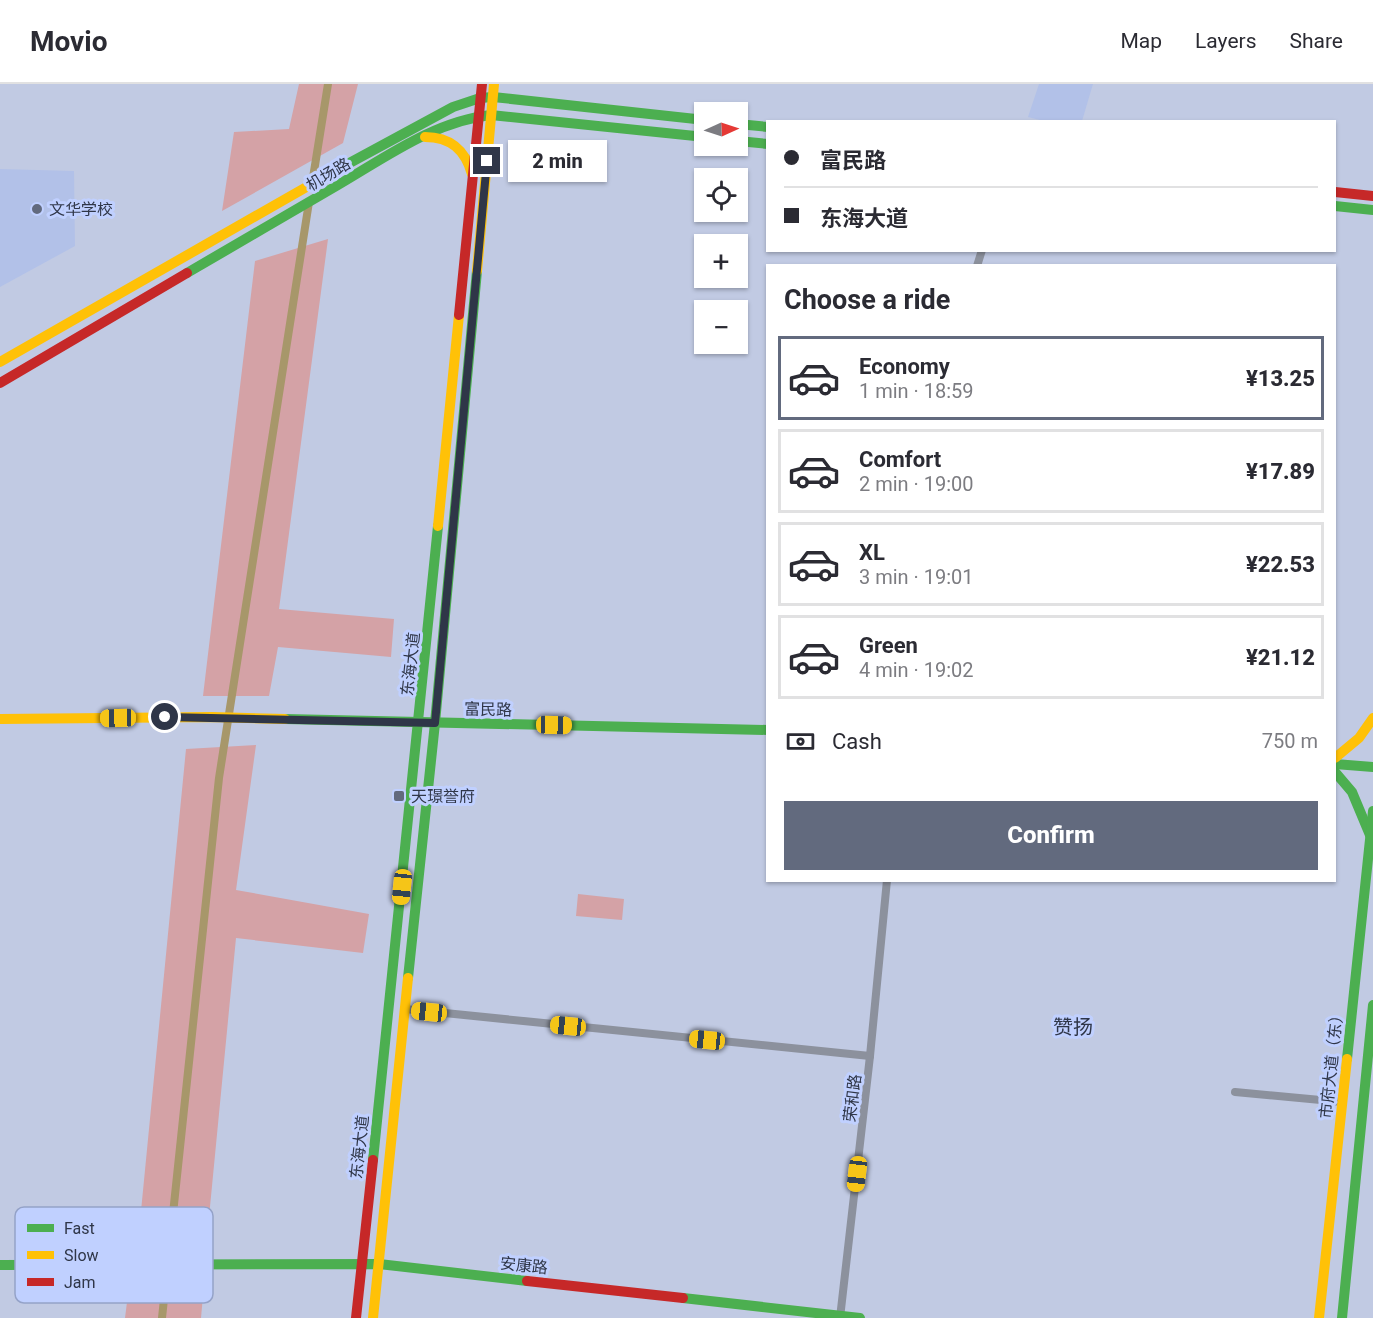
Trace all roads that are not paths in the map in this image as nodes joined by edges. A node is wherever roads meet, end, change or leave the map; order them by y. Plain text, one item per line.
1 (482, 84) edge
2 (494, 84) edge
3 (493, 97) junction
4 (480, 98) junction
5 (491, 115) junction
6 (479, 116) junction
7 (694, 119) edge
8 (748, 125) edge
9 (766, 127) edge
10 (694, 136) edge
11 (421, 138) junction
12 (748, 142) edge
13 (766, 144) edge
14 (473, 178) junction
15 (1336, 192) edge
16 (1373, 196) edge
17 (1336, 206) edge
18 (1373, 210) edge
19 (0, 362) edge
20 (0, 383) edge
21 (1373, 718) edge
22 (0, 719) edge
23 (419, 723) junction
24 (435, 723) junction
25 (766, 730) edge
26 (1336, 757) edge
27 (1336, 765) edge
28 (1373, 767) edge
29 (1336, 773) edge
30 (1373, 811) edge
31 (1370, 835) junction
32 (888, 882) edge
33 (1373, 1005) edge
34 (405, 1009) junction
35 (870, 1056) junction
36 (1235, 1092) dead end
37 (1342, 1102) junction
38 (1368, 1109) edge
39 (362, 1263) junction
40 (213, 1264) edge
41 (379, 1264) junction
42 (0, 1265) edge
43 (15, 1265) edge
44 (840, 1317) edge
45 (356, 1318) edge
46 (373, 1318) edge
47 (860, 1318) edge
48 (1319, 1318) edge
49 (1342, 1318) edge

1 - 4 main road, 东海大道
2 - 3 main road, 东海大道
3 - 4 main road, 机场路
3 - 5 main road, 东海大道
3 - 7 main road, 机场路
4 - 6 main road, 东海大道
4 - 19 main road, 机场路
5 - 6 main road, 机场路
5 - 10 main road, 机场路
5 - 24 main road, 东海大道
6 - 11 main road, 机场路
6 - 14 main road, 东海大道
8 - 9 main road
11 - 14 main road
11 - 20 main road, 机场路
12 - 13 main road
14 - 23 main road, 东海大道
15 - 16 main road
17 - 18 main road
21 - 26 main road
22 - 23 main road, 富民路
23 - 24 main road, 富民路
23 - 39 main road, 东海大道
24 - 25 main road, 富民路
24 - 34 main road, 东海大道
27 - 28 main road
29 - 31 main road
30 - 31 main road, 市府大道（东）
31 - 37 main road, 市府大道（东）
32 - 35 street, 荣和路
33 - 38 main road
34 - 35 street
34 - 41 main road, 东海大道
35 - 44 street, 荣和路
36 - 37 street
37 - 48 main road, 市府大道（东）
38 - 49 main road
39 - 40 main road, 安康路
39 - 41 main road, 安康路
39 - 45 main road, 东海大道
41 - 44 main road, 安康路
41 - 46 main road, 东海大道
42 - 43 main road, 安康路
44 - 47 main road, 安康路

